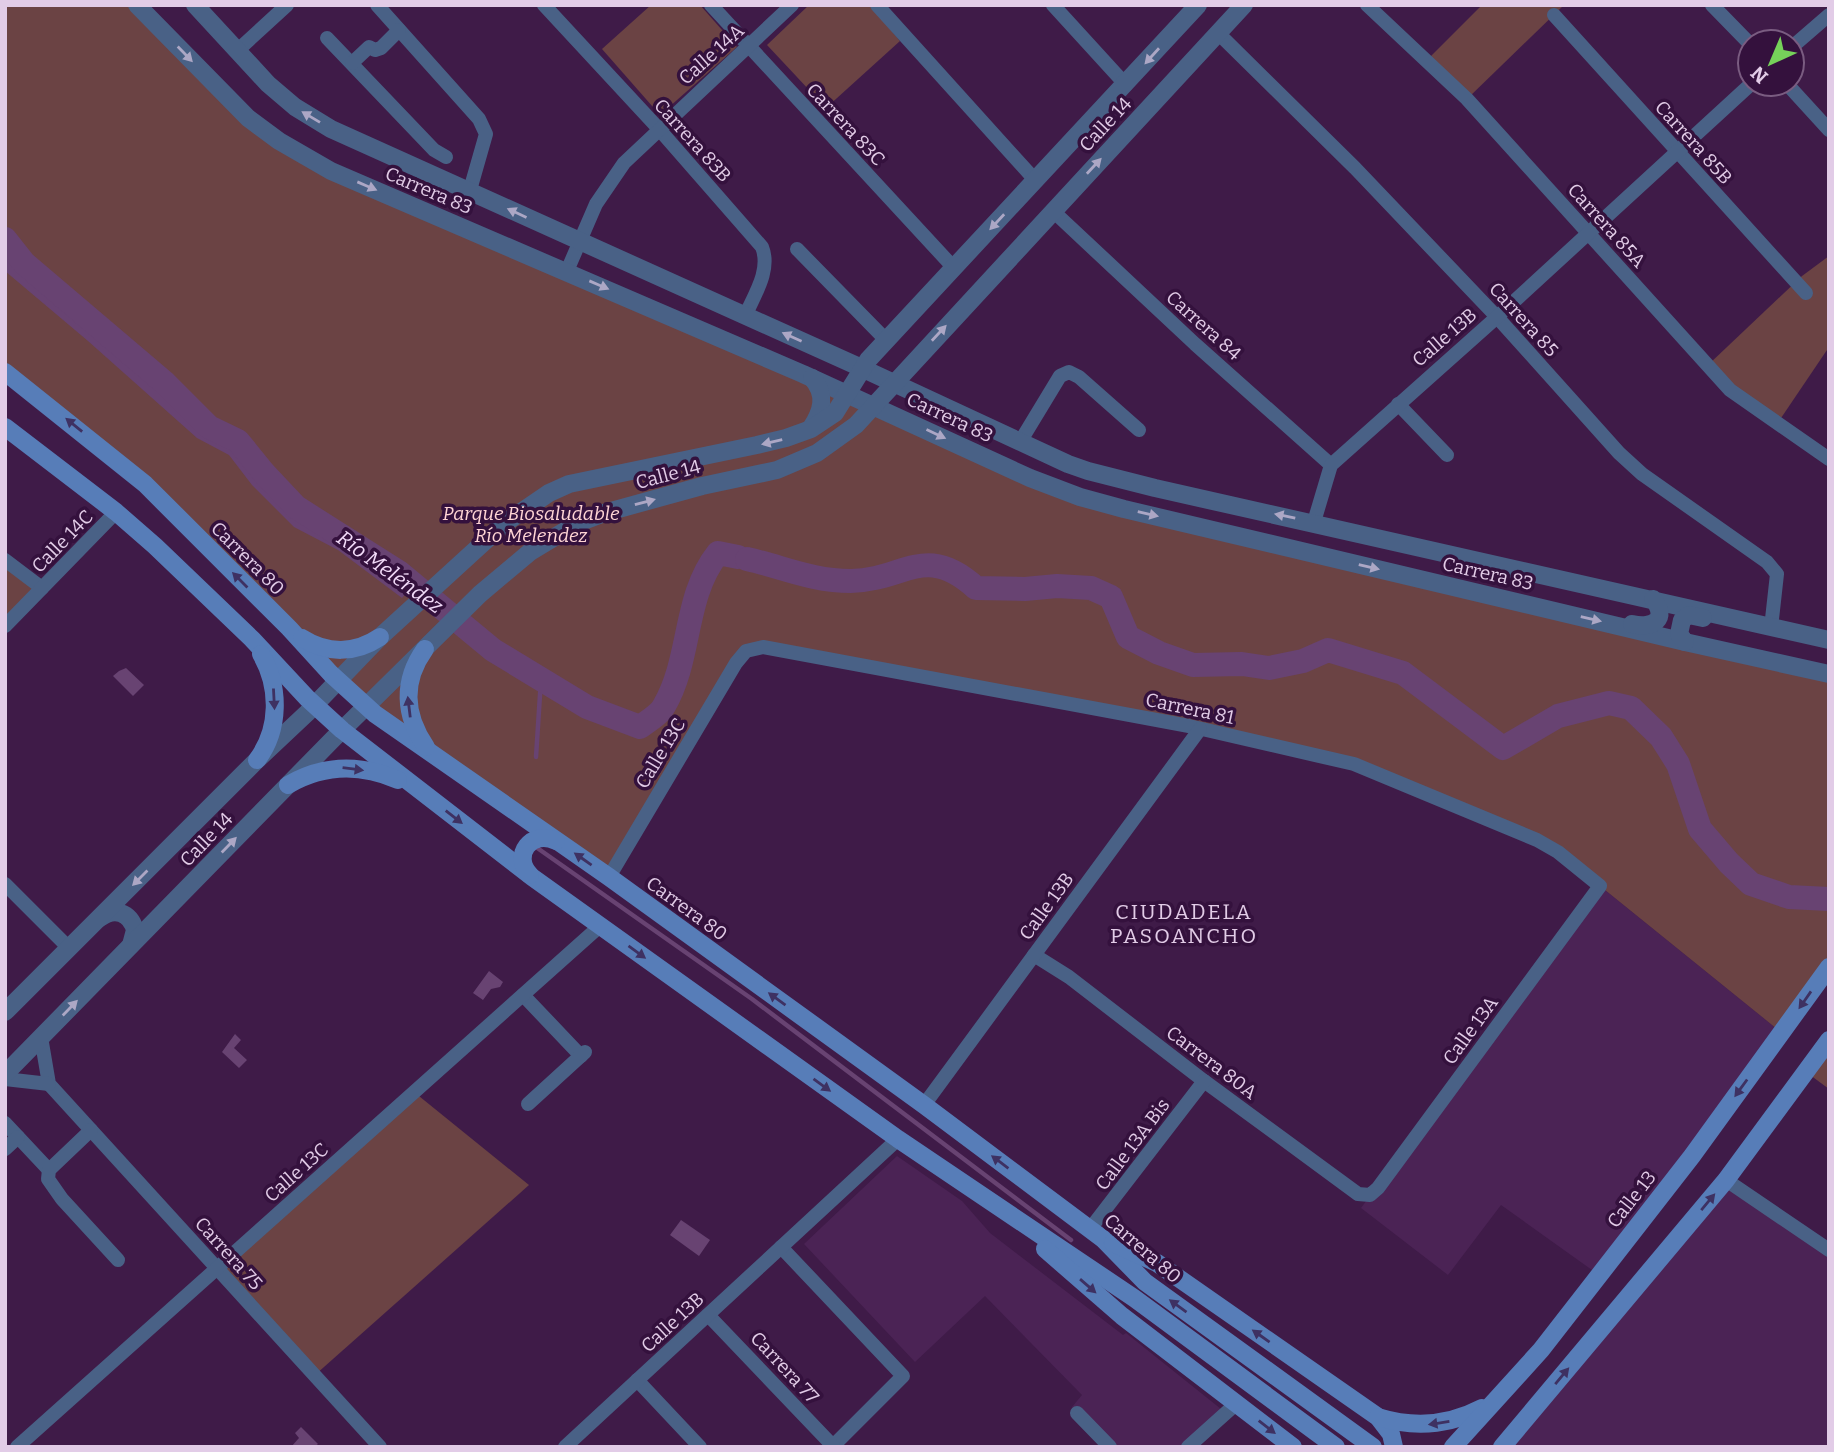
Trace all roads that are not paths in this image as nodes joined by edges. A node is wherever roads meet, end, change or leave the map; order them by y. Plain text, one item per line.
1 (137, 5) edge
2 (195, 5) edge
3 (287, 5) edge
4 (377, 5) edge
5 (544, 5) edge
6 (710, 5) edge
7 (792, 5) edge
8 (877, 5) edge
9 (1053, 5) edge
10 (1198, 5) edge
11 (1244, 5) edge
12 (1367, 5) edge
13 (1712, 5) edge
14 (1554, 15) dead end
15 (1829, 15) edge
16 (399, 30) junction
17 (1736, 30) edge
18 (1218, 33) junction
19 (1806, 35) edge
20 (327, 38) dead end
21 (748, 46) junction
22 (237, 51) junction
23 (352, 63) junction
24 (1126, 85) junction
25 (1736, 98) edge
26 (1800, 98) edge
27 (658, 128) junction
28 (1829, 130) edge
29 (1678, 152) junction
30 (446, 157) dead end
31 (1036, 181) junction
32 (470, 190) junction
33 (1053, 211) junction
34 (1588, 233) junction
35 (579, 242) junction
36 (797, 249) dead end
37 (954, 268) junction
38 (567, 271) junction
39 (1806, 293) dead end
40 (745, 316) junction
41 (1497, 317) junction
42 (887, 341) junction
43 (863, 368) junction
44 (5, 372) edge
45 (812, 378) junction
46 (893, 383) junction
47 (848, 395) junction
48 (1398, 404) junction
49 (874, 405) junction
50 (5, 427) edge
51 (811, 429) junction
52 (1139, 429) dead end
53 (1020, 442) junction
54 (1044, 453) junction
55 (1447, 455) dead end
56 (1829, 459) edge
57 (1331, 465) junction
58 (1088, 471) junction
59 (1030, 478) junction
60 (1080, 497) junction
61 (116, 512) junction
62 (1314, 522) junction
63 (5, 560) edge
64 (42, 589) junction
65 (1653, 599) junction
66 (1720, 617) junction
67 (1616, 625) junction
68 (5, 626) edge
69 (289, 628) junction
70 (1771, 628) junction
71 (380, 637) junction
72 (253, 639) junction
73 (1829, 640) edge
74 (1685, 642) junction
75 (425, 649) junction
76 (746, 651) joint
77 (1829, 674) edge
78 (338, 681) junction
79 (314, 705) junction
80 (367, 706) junction
81 (1200, 729) junction
82 (342, 730) junction
83 (440, 758) junction
84 (257, 760) junction
85 (288, 785) junction
86 (419, 790) junction
87 (556, 841) junction
88 (532, 877) junction
89 (609, 877) junction
90 (5, 884) edge
91 (1600, 886) joint
92 (99, 918) junction
93 (600, 926) junction
94 (69, 948) junction
95 (128, 948) junction
96 (1034, 955) junction
97 (1829, 967) edge
98 (523, 995) junction
99 (5, 1012) edge
100 (41, 1037) junction
101 (1829, 1040) edge
102 (5, 1077) edge
103 (1204, 1081) junction
104 (49, 1084) junction
105 (528, 1104) dead end
106 (924, 1105) junction
107 (5, 1123) edge
108 (91, 1130) junction
109 (18, 1137) junction
110 (898, 1139) junction
111 (5, 1149) edge
112 (49, 1170) junction
113 (1726, 1180) junction
114 (981, 1194) junction
115 (1370, 1195) joint
116 (1097, 1234) junction
117 (781, 1247) junction
118 (1829, 1250) edge
119 (118, 1260) dead end
120 (217, 1268) junction
121 (708, 1315) junction
122 (637, 1380) junction
123 (1496, 1398) junction
124 (1237, 1403) junction
125 (1077, 1413) dead end
126 (1378, 1417) junction
127 (1518, 1428) junction
128 (833, 1446) edge
129 (17, 1447) edge
130 (380, 1447) edge
131 (565, 1447) edge
132 (700, 1447) edge
133 (1110, 1447) edge
134 (1188, 1447) edge
135 (1293, 1447) edge
136 (1336, 1447) edge
137 (1373, 1447) edge
138 (1394, 1447) edge
139 (1453, 1447) edge
140 (1502, 1447) edge
141 (1509, 1447) edge

1 -> 38 street, Carrera 83
2 - 22 street, Carrera 83
3 - 22 street
4 - 16 street
5 - 27 street, Carrera 83B
6 - 21 street, Carrera 83C
7 - 21 street, Calle 14A
8 - 31 street
9 - 24 street
10 -> 24 street, Calle 14
11 - 18 street, Calle 14
12 - 34 street, Carrera 85A
13 - 17 street
14 - 29 street, Carrera 85B
15 - 19 street
16 - 23 street
16 - 32 street
33 -> 18 street, Calle 14
18 - 41 street, Carrera 85
20 - 23 street
21 - 27 street, Calle 14A
21 - 37 street, Carrera 83C
32 -> 22 street, Carrera 83
23 - 30 street
24 - 31 street, Calle 14
25 - 29 street, Calle 13B
26 - 28 street
27 - 35 street, Calle 14A
27 - 40 street, Carrera 83B
29 - 34 street, Calle 13B
29 - 39 street, Carrera 85B
31 -> 37 street, Calle 14
35 -> 32 street, Carrera 83
46 -> 33 street, Calle 14
33 - 57 street, Carrera 84
34 - 41 street, Calle 13B
34 - 56 street, Carrera 85A
35 - 38 street, Calle 14A
35 - 40 street, Carrera 83
36 - 42 street
37 - 42 street, Calle 14
38 -> 45 street, Carrera 83
43 -> 40 street, Carrera 83
41 - 48 street, Calle 13B
41 - 70 street, Carrera 85
42 - 43 street, Calle 14
43 - 46 street, Carrera 83
43 - 47 street, Calle 14
69 -> 44 main road, Carrera 80
45 - 47 street, Carrera 83
45 - 51 street
46 - 49 street, Calle 14
46 - 53 street, Carrera 83
47 - 49 street, Carrera 83
47 - 51 street, Calle 14
48 - 55 street
48 - 57 street, Calle 13B
49 -> 59 street, Carrera 83
75 -> 49 street, Calle 14
50 - 61 main road
51 -> 71 street, Calle 14
52 - 53 street
53 - 54 street, Carrera 83
54 - 58 street, Carrera 83
54 - 59 street
57 - 62 street
58 - 60 street
62 -> 58 street, Carrera 83
59 - 60 street, Carrera 83
60 -> 67 street, Carrera 83
61 - 64 street, Calle 14C
61 - 72 main road
62 - 65 street, Carrera 83
63 - 64 street
64 - 68 street, Calle 14C
65 - 66 street, Carrera 83
65 - 67 street
66 - 70 street, Carrera 83
66 - 74 street
67 - 74 street, Carrera 83
69 - 71 main road
69 - 78 main road, Carrera 80
70 - 73 street, Carrera 83
71 - 78 street, Calle 14
72 - 79 main road
72 -> 84 main road
74 - 77 street, Carrera 83
75 - 80 street, Calle 14
83 -> 75 main road
76 - 81 street, Carrera 81
76 - 89 street, Calle 13C
78 - 79 street, Calle 14
78 - 80 main road, Carrera 80
79 - 82 main road
79 - 84 street, Calle 14
80 - 82 street, Calle 14
80 - 83 main road, Carrera 80
81 - 91 street, Carrera 81
81 - 96 street, Calle 13B
82 - 85 street, Calle 14
82 - 86 main road
83 - 87 main road, Carrera 80
84 -> 92 street, Calle 14
85 -> 86 main road
95 -> 85 street, Calle 14
86 -> 88 main road
87 - 88 main road
89 -> 87 main road, Carrera 80
88 - 93 main road
106 -> 89 main road, Carrera 80
90 - 94 street
91 - 115 street, Calle 13A
92 - 94 street, Calle 14
92 - 95 street
93 - 98 street, Calle 13C
93 -> 110 main road
94 - 99 street, Calle 14
100 -> 95 street, Calle 14
96 - 103 street, Carrera 80A
96 - 106 street, Calle 13B
97 -> 123 main road, Calle 13
98 - 105 street
98 - 120 street, Calle 13C
100 - 102 street, Calle 14
100 - 104 street
101 - 113 main road
102 - 104 street
103 - 115 street, Carrera 80A
103 - 116 street, Calle 13A Bis
104 - 108 street, Carrera 75
116 -> 106 main road, Carrera 80
107 - 109 street
108 - 112 street
108 - 120 street, Carrera 75
109 - 111 street
109 - 112 street
110 - 114 main road
110 - 117 street, Calle 13B
112 - 119 street
113 - 118 street
127 -> 113 main road
114 -> 124 main road
114 - 136 main road
126 -> 116 main road
137 -> 116 main road, Carrera 80
117 - 121 street, Calle 13B
117 - 128 street
120 - 129 street, Calle 13C
120 - 130 street, Carrera 75
121 - 122 street, Calle 13B
121 - 128 street, Carrera 77
122 - 131 street, Calle 13B
122 - 132 street
123 -> 126 main road
123 - 139 main road, Calle 13
124 - 134 street
124 -> 135 main road
125 - 133 street
126 - 138 main road
127 - 140 main road
127 - 141 main road

